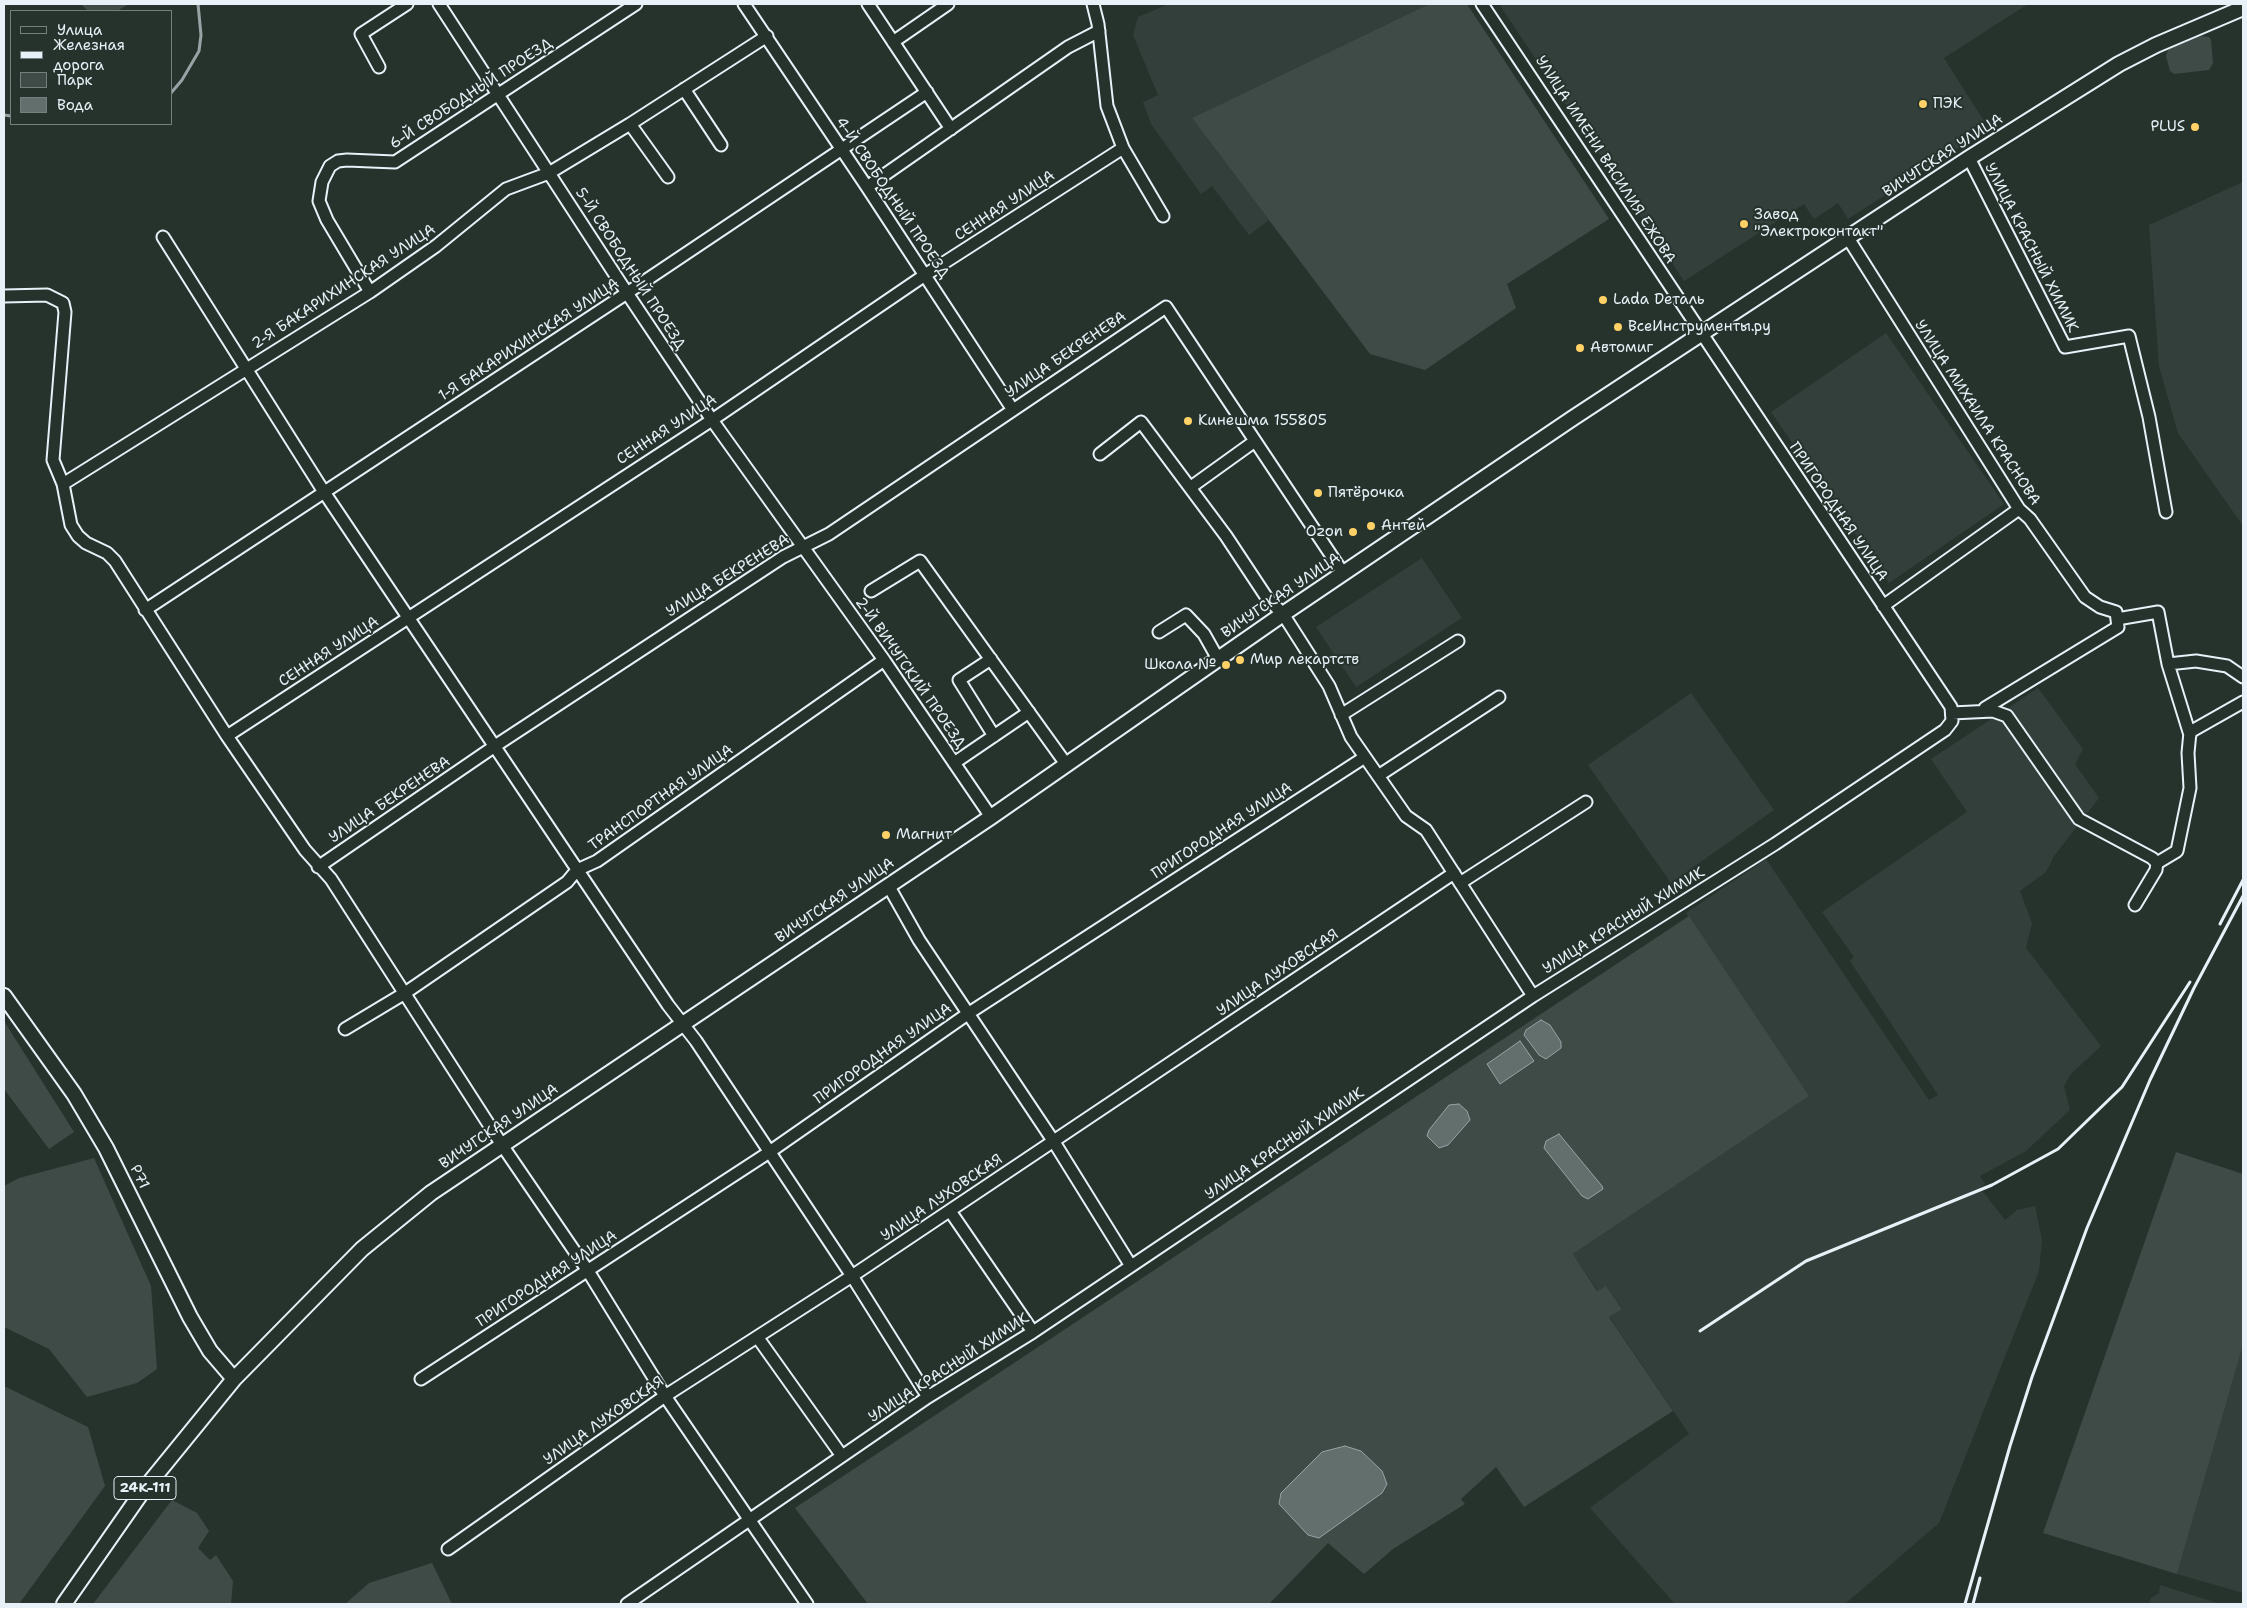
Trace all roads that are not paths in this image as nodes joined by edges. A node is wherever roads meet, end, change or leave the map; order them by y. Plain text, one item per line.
1 (407, 4) edge
2 (439, 4) edge
3 (636, 4) edge
4 (744, 4) edge
5 (868, 4) edge
6 (948, 4) edge
7 (1093, 4) edge
8 (1482, 4) edge
9 (2243, 8) edge
10 (1099, 31) junction
11 (767, 36) junction
12 (893, 42) junction
13 (379, 67) dead end
14 (684, 89) junction
15 (927, 92) junction
16 (498, 94) junction
17 (630, 124) junction
18 (951, 129) junction
19 (721, 145) dead end
20 (1122, 148) junction
21 (842, 149) junction
22 (1969, 158) junction
23 (549, 173) junction
24 (668, 177) dead end
25 (867, 186) junction
26 (1163, 216) dead end
27 (163, 237) dead end
28 (1848, 238) junction
29 (926, 275) junction
30 (370, 292) junction
31 (627, 293) junction
32 (4, 296) edge
33 (1701, 334) junction
34 (248, 368) junction
35 (1013, 410) junction
36 (712, 420) junction
37 (1255, 441) junction
38 (1100, 454) dead end
39 (63, 484) junction
40 (1190, 487) junction
41 (324, 492) junction
42 (2019, 509) junction
43 (2166, 512) dead end
44 (803, 547) junction
45 (1343, 573) junction
46 (871, 591) dead end
47 (1883, 606) junction
48 (145, 610) junction
49 (1283, 614) junction
50 (2116, 615) junction
51 (408, 618) junction
52 (1159, 632) dead end
53 (1458, 641) dead end
54 (991, 659) junction
55 (1218, 659) junction
56 (884, 660) junction
57 (2168, 664) junction
58 (2243, 677) edge
59 (1499, 697) dead end
60 (2243, 702) edge
61 (1985, 708) dead end
62 (1951, 710) junction
63 (1029, 712) junction
64 (1341, 714) junction
65 (2190, 735) junction
66 (227, 736) junction
67 (994, 736) junction
68 (495, 746) junction
69 (1365, 757) junction
70 (954, 763) junction
71 (1066, 764) junction
72 (1378, 776) junction
73 (1586, 802) dead end
74 (991, 817) junction
75 (2158, 863) junction
76 (318, 866) junction
77 (577, 870) junction
78 (1454, 873) junction
79 (1460, 883) junction
80 (888, 885) junction
81 (2135, 905) dead end
82 (404, 993) junction
83 (4, 996) edge
84 (1532, 996) junction
85 (969, 1013) junction
86 (682, 1023) junction
87 (345, 1029) dead end
88 (1054, 1142) junction
89 (502, 1144) junction
90 (768, 1153) junction
91 (950, 1211) junction
92 (1131, 1266) junction
93 (588, 1271) junction
94 (852, 1276) junction
95 (1033, 1332) junction
96 (758, 1338) junction
97 (234, 1378) junction
98 (421, 1379) dead end
99 (665, 1396) junction
100 (928, 1397) junction
101 (842, 1456) junction
102 (750, 1520) junction
103 (448, 1549) dead end
104 (64, 1604) edge
105 (627, 1604) edge
106 (807, 1604) edge

1 - 13 street
2 - 16 street, 5-Й СВОБОДНЫЙ ПРОЕЗД
3 - 16 street, 6-Й СВОБОДНЫЙ ПРОЕЗД
4 - 11 street, 4-Й СВОБОДНЫЙ ПРОЕЗД
5 - 12 street
6 - 12 street
7 - 10 street
8 - 33 street, УЛИЦА ИМЕНИ ВАСИЛИЯ ЕЖОВА
9 - 22 main road, ВИЧУГСКАЯ УЛИЦА
10 - 18 street
10 - 20 street
11 - 14 street, 2-Я БАКАРИХИНСКАЯ УЛИЦА
11 - 21 street, 4-Й СВОБОДНЫЙ ПРОЕЗД
12 - 15 street
14 - 17 street, 2-Я БАКАРИХИНСКАЯ УЛИЦА
14 - 19 street
15 - 18 street
15 - 21 street, 1-Я БАКАРИХИНСКАЯ УЛИЦА
16 - 23 street, 5-Й СВОБОДНЫЙ ПРОЕЗД
16 - 30 street, 6-Й СВОБОДНЫЙ ПРОЕЗД
17 - 23 street, 2-Я БАКАРИХИНСКАЯ УЛИЦА
17 - 24 street
18 - 25 street
20 - 26 street
20 - 29 street, СЕННАЯ УЛИЦА
21 - 25 street, 4-Й СВОБОДНЫЙ ПРОЕЗД
21 - 31 street, 1-Я БАКАРИХИНСКАЯ УЛИЦА
22 - 28 main road, ВИЧУГСКАЯ УЛИЦА
22 - 43 street, УЛИЦА КРАСНЫЙ ХИМИК
23 - 30 street, 2-Я БАКАРИХИНСКАЯ УЛИЦА
23 - 31 street, 5-Й СВОБОДНЫЙ ПРОЕЗД
25 - 29 street, 4-Й СВОБОДНЫЙ ПРОЕЗД
27 - 34 street
28 - 33 main road, ВИЧУГСКАЯ УЛИЦА
28 - 42 street, УЛИЦА МИХАИЛА КРАСНОВА
29 - 35 street, 4-Й СВОБОДНЫЙ ПРОЕЗД
29 - 36 street, СЕННАЯ УЛИЦА
30 - 34 street, 2-Я БАКАРИХИНСКАЯ УЛИЦА
31 - 36 street, 5-Й СВОБОДНЫЙ ПРОЕЗД
31 - 41 street, 1-Я БАКАРИХИНСКАЯ УЛИЦА
32 - 39 street
33 - 45 main road, ВИЧУГСКАЯ УЛИЦА
33 - 47 street, ПРИГОРОДНАЯ УЛИЦА
34 - 39 street, 2-Я БАКАРИХИНСКАЯ УЛИЦА
34 - 41 street
35 - 37 street, УЛИЦА БЕКРЕНЕВА
35 - 44 street, УЛИЦА БЕКРЕНЕВА
36 - 44 street, 5-Й СВОБОДНЫЙ ПРОЕЗД
36 - 51 street, СЕННАЯ УЛИЦА
37 - 40 street
37 - 45 street
38 - 40 street
39 - 48 street
40 - 49 street
41 - 48 street, 1-Я БАКАРИХИНСКАЯ УЛИЦА
41 - 51 street
42 - 47 street
42 - 50 street, УЛИЦА МИХАИЛА КРАСНОВА
44 - 56 street, 2-Й ВИЧУГСКИЙ ПРОЕЗД
44 - 68 street, УЛИЦА БЕКРЕНЕВА
45 - 49 main road, ВИЧУГСКАЯ УЛИЦА
46 - 54 street
47 - 62 street, ПРИГОРОДНАЯ УЛИЦА
48 - 66 street
49 - 55 main road, ВИЧУГСКАЯ УЛИЦА
49 - 64 street
50 - 57 street
50 - 61 street
51 - 66 street, СЕННАЯ УЛИЦА
51 - 68 street
52 - 55 street
53 - 64 street
54 - 63 street
54 - 67 street
55 - 71 main road, ВИЧУГСКАЯ УЛИЦА
56 - 70 street, 2-Й ВИЧУГСКИЙ ПРОЕЗД
56 - 77 street, ТРАНСПОРТНАЯ УЛИЦА
57 - 58 street
57 - 65 street
59 - 72 street
60 - 65 street
62 - 75 street
62 - 84 street, УЛИЦА КРАСНЫЙ ХИМИК
63 - 67 street
63 - 71 street
64 - 69 street
65 - 75 street
66 - 76 street
67 - 70 street
68 - 76 street, УЛИЦА БЕКРЕНЕВА
68 - 77 street
69 - 72 street
69 - 85 street, ПРИГОРОДНАЯ УЛИЦА
70 - 74 street, 2-Й ВИЧУГСКИЙ ПРОЕЗД
71 - 74 main road, ВИЧУГСКАЯ УЛИЦА
72 - 78 street
73 - 79 street
74 - 80 main road, ВИЧУГСКАЯ УЛИЦА
75 - 81 street
76 - 82 street
77 - 82 street, ТРАНСПОРТНАЯ УЛИЦА
77 - 86 street
78 - 79 street
78 - 88 street, УЛИЦА ЛУХОВСКАЯ
79 - 84 street
80 - 85 street
80 - 86 main road, ВИЧУГСКАЯ УЛИЦА
82 - 87 street, ТРАНСПОРТНАЯ УЛИЦА
82 - 89 street
83 - 97 main road, Р71
84 - 92 street, УЛИЦА КРАСНЫЙ ХИМИК
85 - 88 street
85 - 90 street, ПРИГОРОДНАЯ УЛИЦА
86 - 89 main road, ВИЧУГСКАЯ УЛИЦА
86 - 90 street
88 - 91 street, УЛИЦА ЛУХОВСКАЯ
88 - 92 street
89 - 93 street
89 - 97 main road, ВИЧУГСКАЯ УЛИЦА
90 - 93 street, ПРИГОРОДНАЯ УЛИЦА
90 - 94 street
91 - 94 street, УЛИЦА ЛУХОВСКАЯ
91 - 95 street
92 - 95 street, УЛИЦА КРАСНЫЙ ХИМИК
93 - 98 street, ПРИГОРОДНАЯ УЛИЦА
93 - 99 street
94 - 96 street, УЛИЦА ЛУХОВСКАЯ
94 - 100 street
95 - 100 street, УЛИЦА КРАСНЫЙ ХИМИК
96 - 99 street, УЛИЦА ЛУХОВСКАЯ
96 - 101 street
97 - 104 main road, 24К-111
99 - 102 street
99 - 103 street, УЛИЦА ЛУХОВСКАЯ
100 - 101 street, УЛИЦА КРАСНЫЙ ХИМИК
101 - 102 street, УЛИЦА КРАСНЫЙ ХИМИК
102 - 105 street, УЛИЦА КРАСНЫЙ ХИМИК
102 - 106 street

